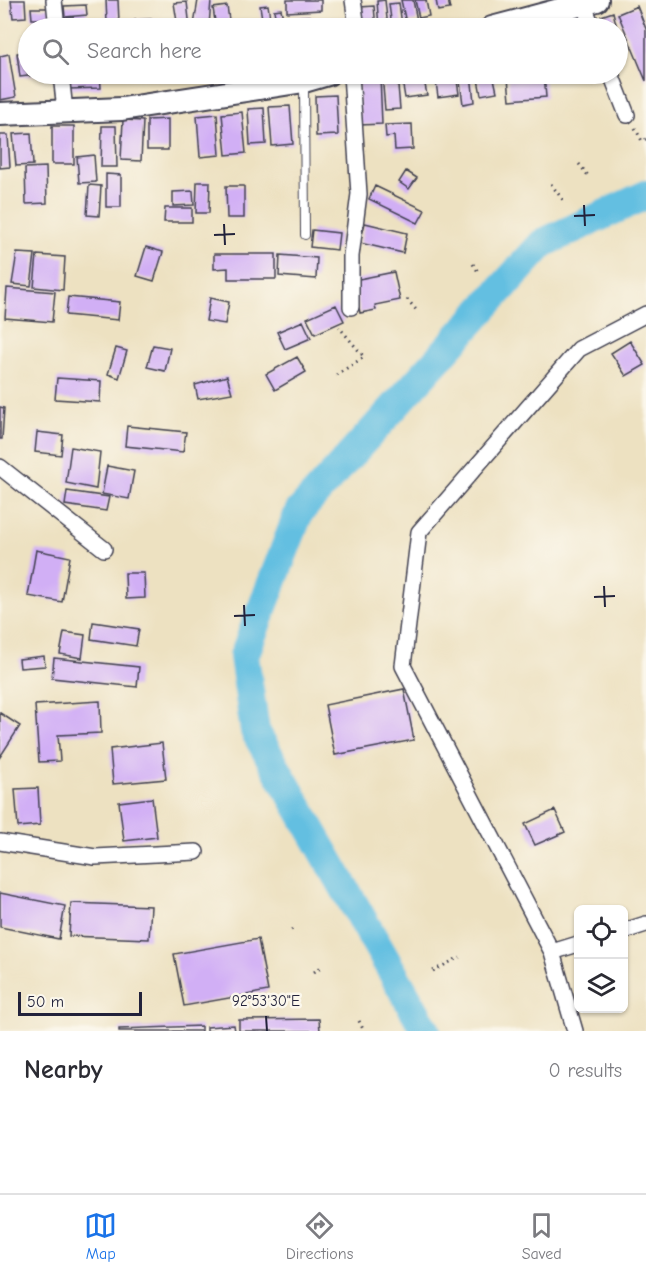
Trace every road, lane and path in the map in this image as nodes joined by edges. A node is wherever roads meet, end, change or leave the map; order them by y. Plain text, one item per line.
1 (54, 0) edge
2 (353, 0) edge
3 (590, 2) edge
4 (56, 18) edge
5 (356, 18) edge
6 (530, 18) edge
7 (592, 18) edge
8 (62, 84) edge
9 (284, 84) edge
10 (304, 84) edge
11 (352, 84) edge
12 (615, 84) edge
13 (65, 111) junction
14 (0, 114) edge
15 (627, 115) dead end
16 (579, 164) dead end
17 (590, 178) dead end
18 (551, 184) dead end
19 (563, 200) dead end
20 (305, 235) dead end
21 (473, 264) dead end
22 (479, 273) dead end
23 (407, 299) dead end
24 (351, 306) dead end
25 (418, 312) dead end
26 (646, 314) edge
27 (339, 327) dead end
28 (336, 375) dead end
29 (0, 467) edge
30 (104, 549) dead end
31 (0, 842) edge
32 (196, 852) dead end
33 (646, 924) edge
34 (296, 927) dead end
35 (291, 930) dead end
36 (628, 930) edge
37 (574, 945) edge
38 (552, 952) junction
39 (460, 957) dead end
40 (321, 967) dead end
41 (433, 970) dead end
42 (314, 972) dead end
43 (359, 1021) dead end
44 (364, 1031) edge
45 (575, 1031) edge

1 - 4 street
2 - 5 street
3 - 6 main road
3 - 7 street
8 - 13 street
9 - 13 main road
10 - 20 lane
11 - 24 street
12 - 15 street
13 - 14 main road
16 - 17 path
18 - 19 path
21 - 22 path
23 - 25 path
26 - 38 street
27 - 28 path
29 - 30 street
31 - 32 street
33 - 36 street
34 - 35 path
37 - 38 street
38 - 45 street
39 - 41 path
40 - 42 path
43 - 44 path

